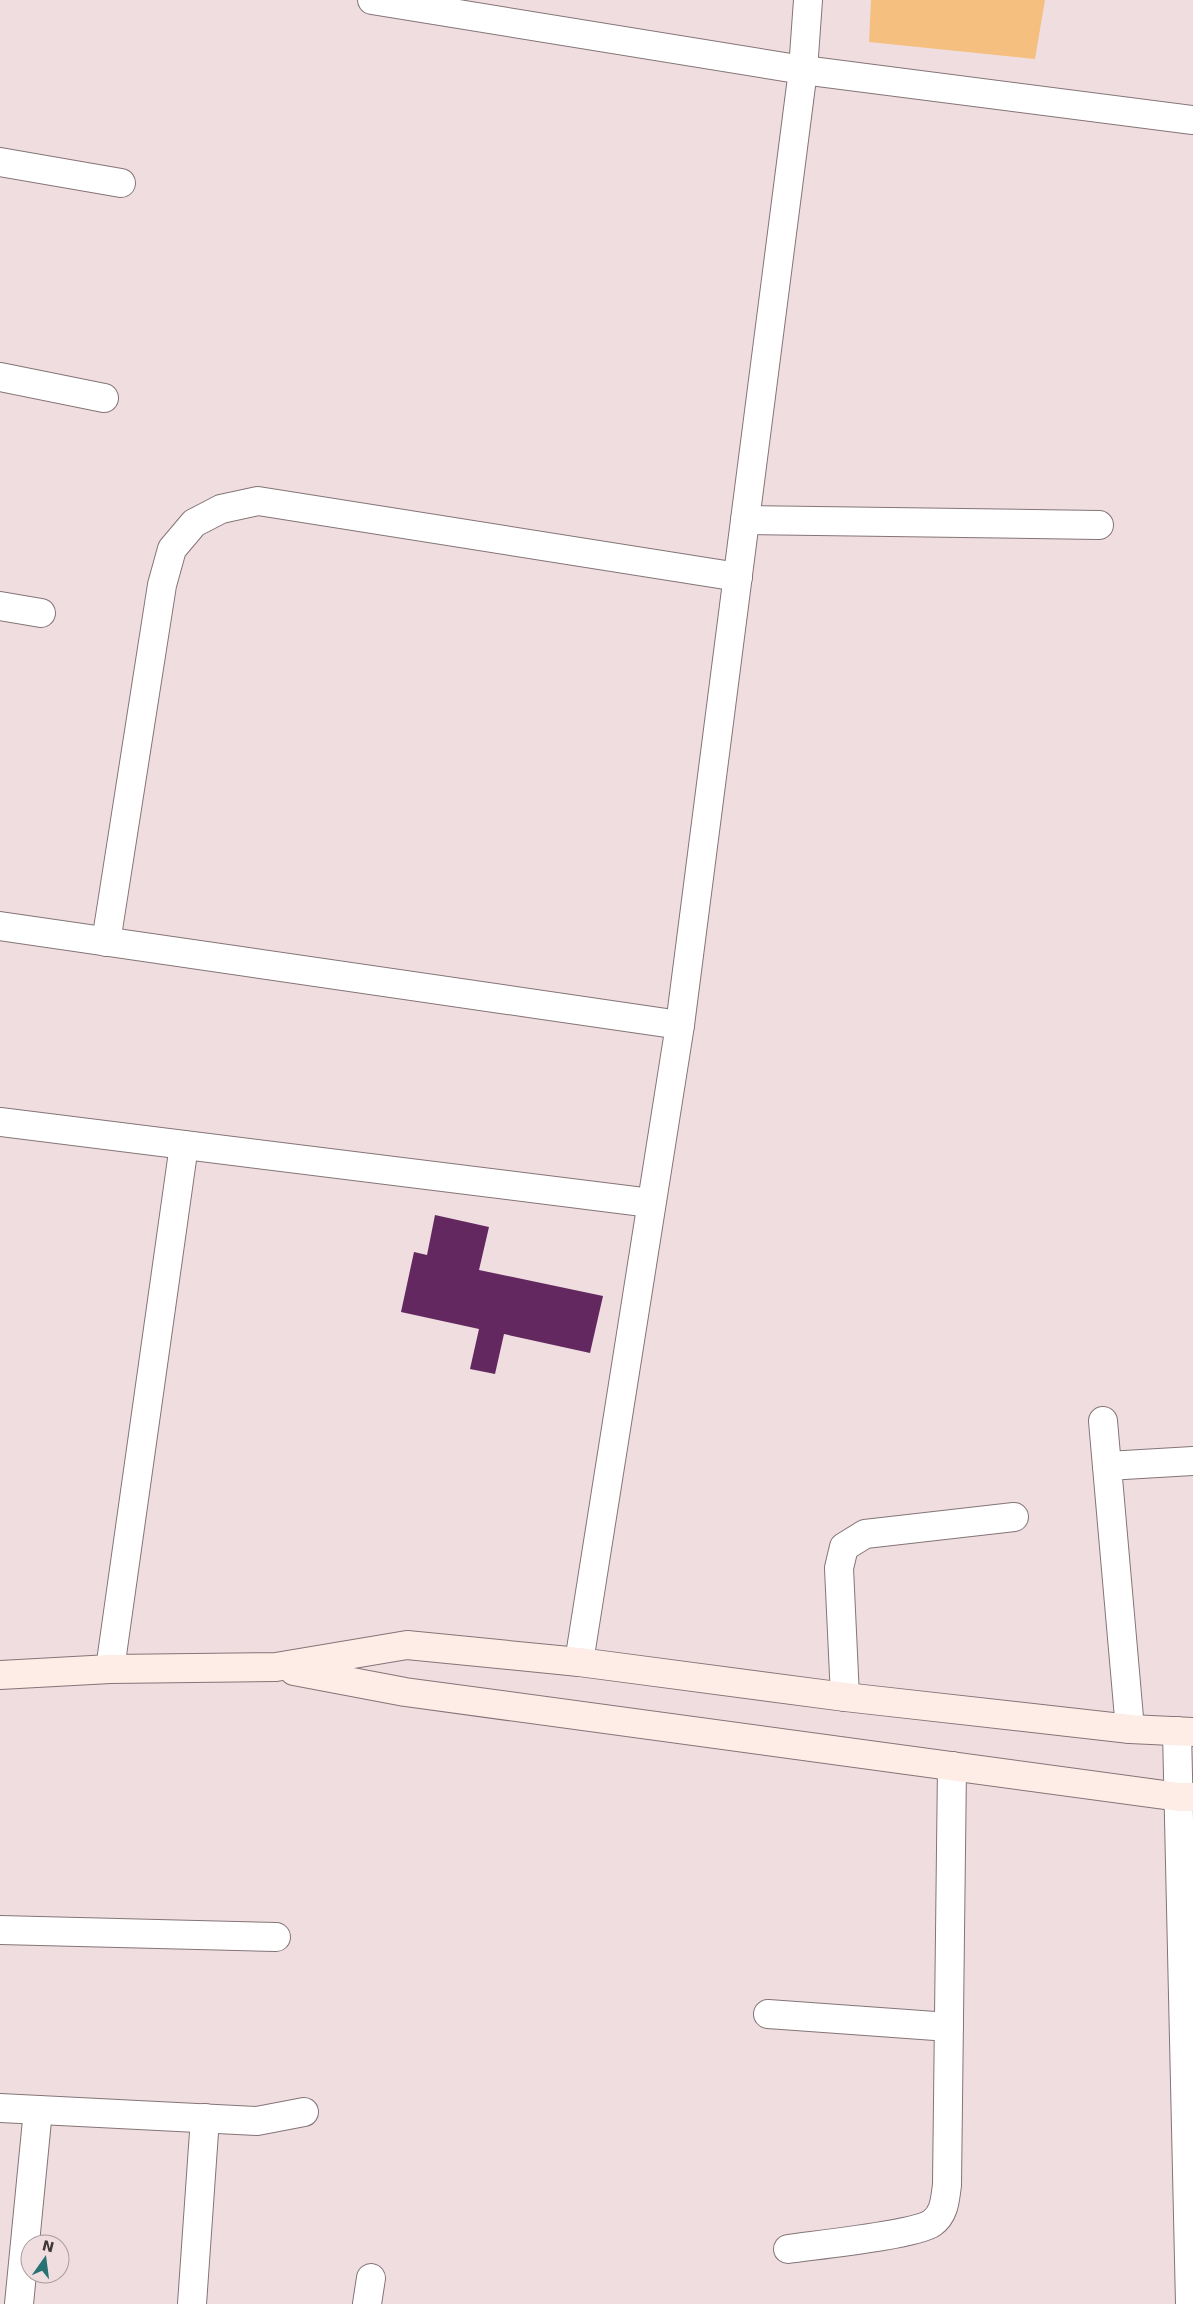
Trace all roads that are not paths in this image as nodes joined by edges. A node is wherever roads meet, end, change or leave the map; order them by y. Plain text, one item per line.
1 (372, 0) edge
2 (808, 0) edge
3 (803, 70) junction
4 (1193, 120) edge
5 (0, 162) edge
6 (121, 183) dead end
7 (0, 377) edge
8 (104, 398) dead end
9 (745, 520) junction
10 (1099, 525) dead end
11 (738, 577) junction
12 (0, 606) edge
13 (41, 613) dead end
14 (0, 926) edge
15 (106, 942) junction
16 (680, 1025) junction
17 (0, 1122) edge
18 (184, 1145) junction
19 (651, 1203) junction
20 (1103, 1421) dead end
21 (1193, 1461) edge
22 (1107, 1466) junction
23 (1014, 1517) dead end
24 (579, 1662) junction
25 (276, 1668) junction
26 (110, 1669) junction
27 (0, 1675) edge
28 (845, 1697) junction
29 (1130, 1729) junction
30 (1185, 1731) edge
31 (952, 1766) junction
32 (1186, 1797) edge
33 (0, 1930) edge
34 (276, 1937) dead end
35 (768, 2014) dead end
36 (948, 2027) junction
37 (0, 2108) edge
38 (38, 2110) junction
39 (304, 2112) dead end
40 (205, 2118) junction
41 (1190, 2194) edge
42 (788, 2249) dead end
43 (19, 2304) edge
44 (192, 2304) edge
45 (1190, 2304) edge

1 - 3 street
2 - 3 street
3 - 4 street
3 - 9 street
5 - 6 street
7 - 8 street
9 - 10 street
9 - 11 street
11 - 15 street
11 - 16 street
12 - 13 street
14 - 15 street
15 - 16 street
16 - 19 street
17 - 18 street
18 - 19 street
18 - 26 street
19 - 24 street
20 - 22 street
21 - 22 street
22 - 29 street
23 - 28 street
24 - 25 street
24 - 28 street
25 - 26 street
25 - 31 street
26 - 27 street
28 - 29 street
29 - 30 street
30 - 32 street
31 - 32 street
31 - 36 street
32 - 41 street
33 - 34 street
35 - 36 street
36 - 42 street
37 - 38 street
38 - 40 street
38 - 43 street
39 - 40 street
40 - 44 street
41 - 45 street

